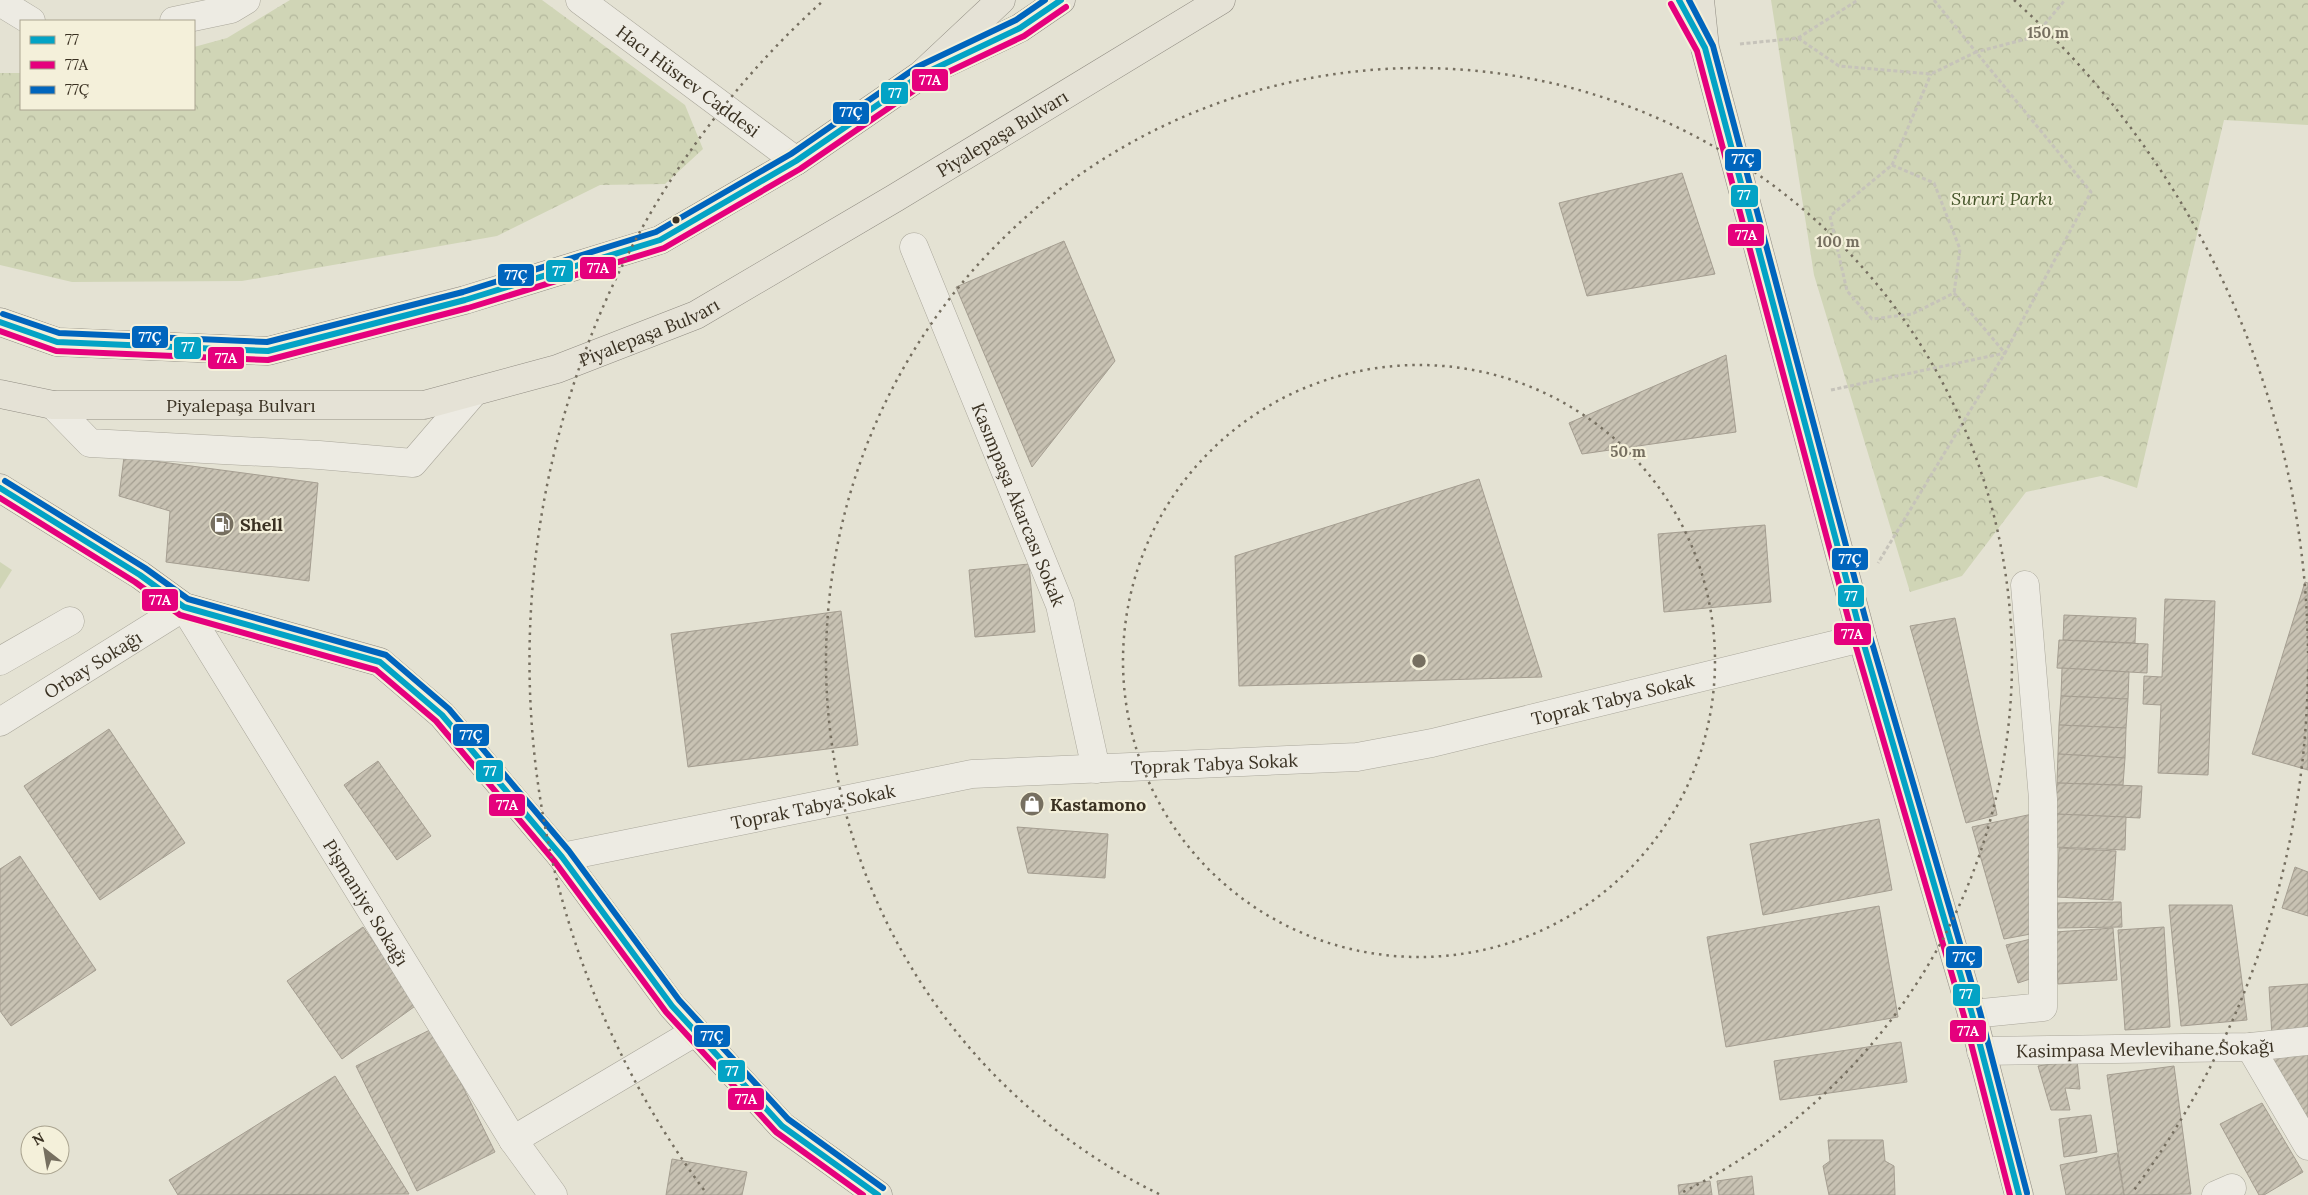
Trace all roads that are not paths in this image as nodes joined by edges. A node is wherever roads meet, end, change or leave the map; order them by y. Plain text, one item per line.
1 (246, 0) edge
2 (580, 0) edge
3 (1001, 0) edge
4 (1061, 0) edge
5 (1221, 0) edge
6 (1679, 0) edge
7 (1700, 0) edge
8 (0, 2) edge
9 (29, 20) edge
10 (179, 20) edge
11 (1705, 48) junction
12 (921, 75) junction
13 (796, 161) junction
14 (914, 247) dead end
15 (0, 322) edge
16 (474, 392) junction
17 (0, 394) edge
18 (53, 405) junction
19 (0, 488) edge
20 (2025, 585) dead end
21 (184, 606) junction
22 (70, 621) dead end
23 (1862, 638) junction
24 (0, 661) edge
25 (0, 722) edge
26 (1096, 769) junction
27 (562, 857) junction
28 (1972, 1014) junction
29 (695, 1032) junction
30 (2308, 1041) edge
31 (2250, 1047) junction
32 (1981, 1051) junction
33 (514, 1140) junction
34 (2308, 1146) edge
35 (554, 1195) edge
36 (878, 1195) edge
37 (2019, 1195) edge

1 - 10 street
2 - 13 street, Hacı Hüsrev Caddesi
3 - 12 main road
4 - 12 main road
5 - 16 main road, Piyalepaşa Bulvarı
6 - 11 main road
7 - 11 main road
8 - 9 street
11 - 23 main road
12 - 13 main road
13 - 15 main road
14 - 26 street, Kasımpaşa Akarcası Sokak
16 - 18 main road, Piyalepaşa Bulvarı
16 - 18 street
17 - 18 main road, Piyalepaşa Bulvarı
19 - 21 main road
20 - 28 street
21 - 25 street, Orbay Sokağı
21 - 27 main road
21 - 33 street, Pişmaniye Sokağı
22 - 24 street
23 - 26 street, Toprak Tabya Sokak
23 - 28 main road
26 - 27 street, Toprak Tabya Sokak
27 - 29 main road
28 - 32 main road
29 - 33 street
29 - 36 main road
30 - 31 street, Kasimpasa Mevlevihane Sokağı
31 - 32 street, Kasimpasa Mevlevihane Sokağı
31 - 34 street
32 - 37 main road
33 - 35 street, Pişmaniye Sokağı

